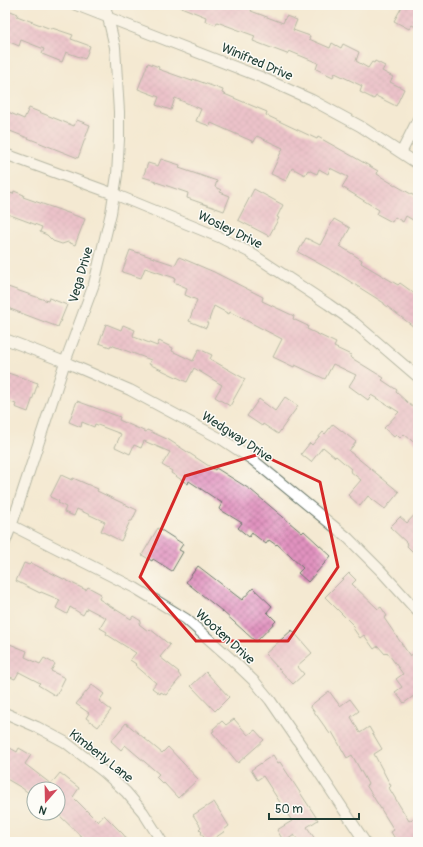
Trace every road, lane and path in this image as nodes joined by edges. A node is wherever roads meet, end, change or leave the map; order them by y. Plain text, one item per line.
1 (76, 5) edge
2 (105, 5) edge
3 (108, 17) junction
4 (418, 119) edge
5 (402, 153) junction
6 (5, 154) edge
7 (418, 164) edge
8 (114, 194) junction
9 (5, 339) edge
10 (66, 362) junction
11 (418, 377) edge
12 (8, 523) edge
13 (5, 542) edge
14 (418, 612) edge
15 (5, 713) edge
16 (162, 842) edge
17 (365, 842) edge

1 - 3 street, Winifred Drive
2 - 3 street, Vega Drive
3 - 5 street, Winifred Drive
3 - 8 street, Vega Drive
4 - 5 street
5 - 7 street, Winifred Drive
6 - 8 street, Wosley Drive
8 - 10 street, Vega Drive
8 - 11 street, Wosley Drive
9 - 10 street, Wedgway Drive
10 - 12 street, Vega Drive
10 - 14 street, Wedgway Drive
12 - 13 street, Vega Drive
12 - 17 street, Wooten Drive
15 - 16 street, Kimberly Lane

